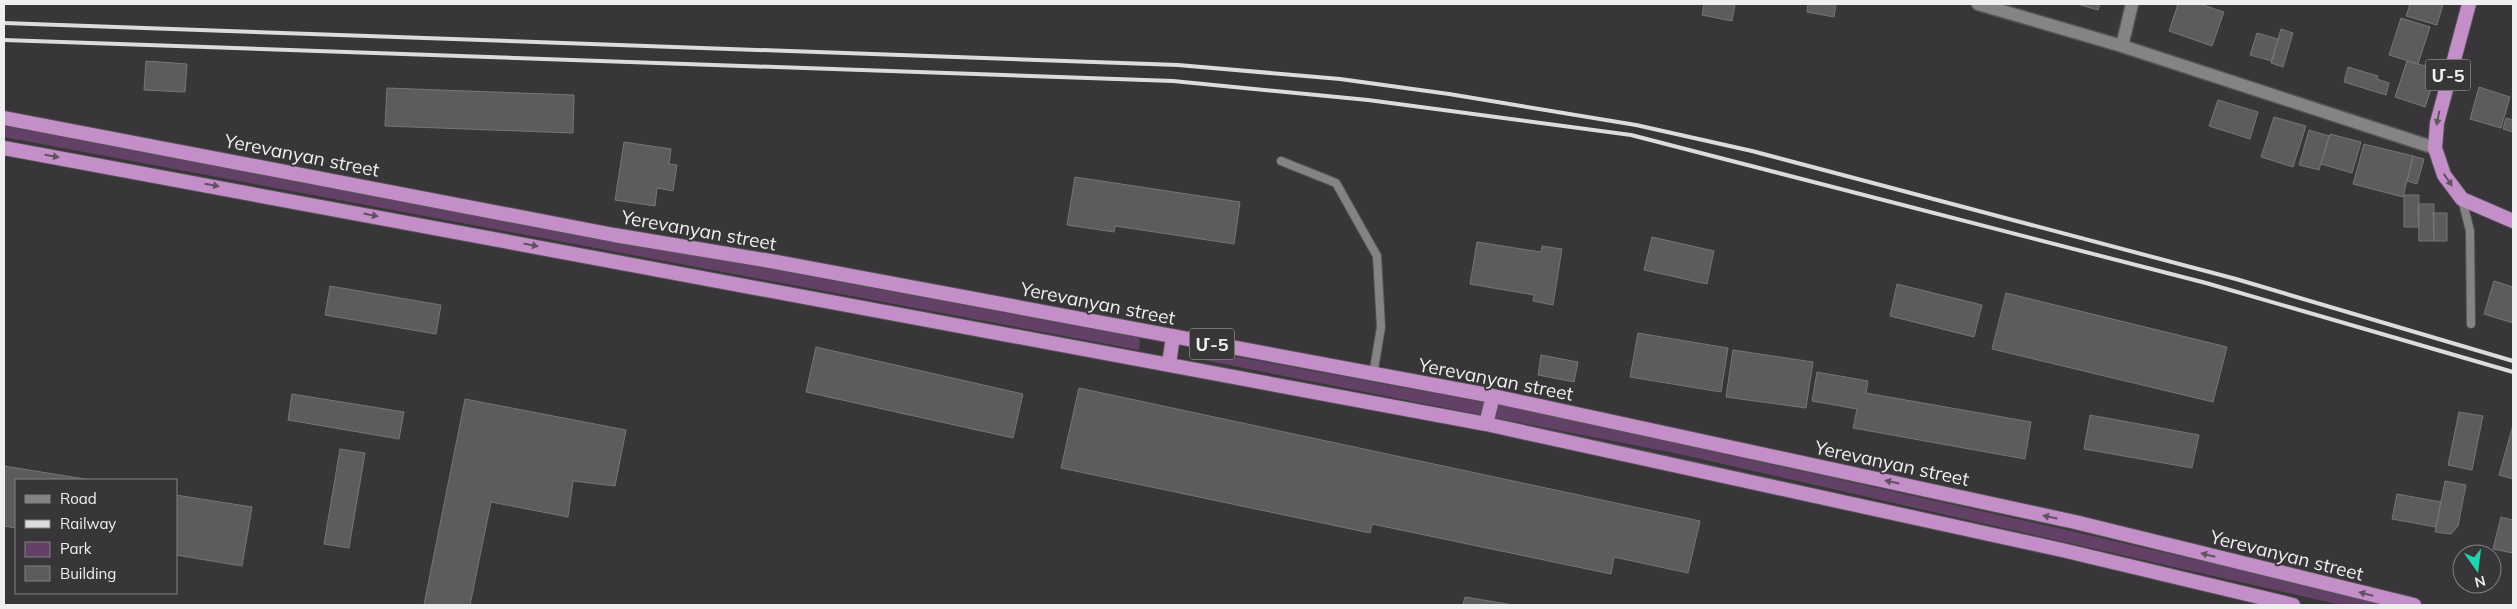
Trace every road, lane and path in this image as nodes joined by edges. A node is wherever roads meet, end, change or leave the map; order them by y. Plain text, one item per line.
1 (1978, 4) edge
2 (2132, 4) edge
3 (2469, 4) edge
4 (2122, 46) junction
5 (4, 118) edge
6 (4, 148) edge
7 (2435, 148) junction
8 (1281, 161) dead end
9 (2462, 199) junction
10 (2513, 221) edge
11 (2471, 324) dead end
12 (1173, 336) junction
13 (1169, 364) junction
14 (1373, 375) junction
15 (1493, 396) junction
16 (1486, 424) junction
17 (2293, 605) edge
18 (2414, 605) edge

1 - 4 street
2 - 4 street
3 -> 7 highway, Մ-5
4 - 7 street
5 - 12 highway, Yerevanyan street / Մ-5
6 -> 13 highway, Մ-5
7 -> 9 highway, Մ-5
8 - 14 lane
9 - 10 highway, Մ-5
9 - 11 lane
12 - 13 highway
12 - 14 highway, Yerevanyan street / Մ-5
13 - 16 highway, Մ-5
14 - 15 highway, Yerevanyan street / Մ-5
15 - 16 highway
18 -> 15 highway, Yerevanyan street / Մ-5
16 - 17 highway, Մ-5

